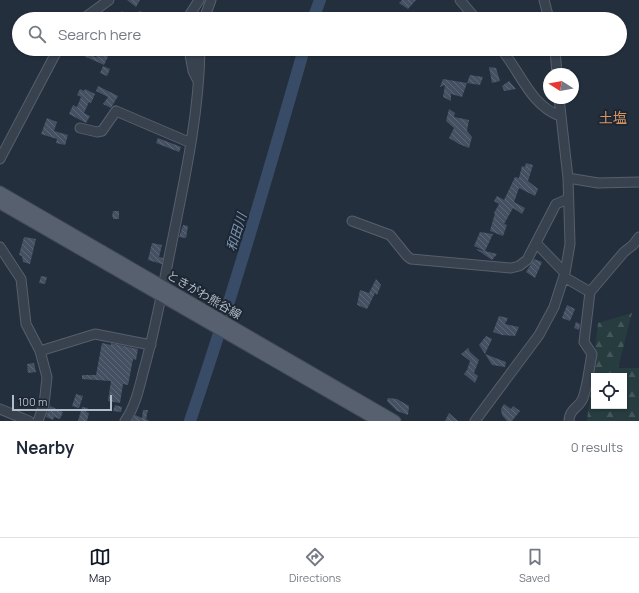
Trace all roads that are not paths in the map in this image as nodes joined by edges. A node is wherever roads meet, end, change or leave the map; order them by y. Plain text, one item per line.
1 (109, 0) edge
2 (199, 0) edge
3 (211, 0) edge
4 (460, 0) edge
5 (544, 0) edge
6 (93, 12) edge
7 (192, 12) edge
8 (207, 12) edge
9 (470, 12) edge
10 (547, 12) edge
11 (54, 56) edge
12 (190, 56) edge
13 (200, 56) edge
14 (506, 56) edge
15 (556, 56) edge
16 (557, 68) edge
17 (199, 84) junction
18 (559, 104) edge
19 (560, 116) junction
20 (80, 128) dead end
21 (191, 143) junction
22 (0, 159) edge
23 (568, 178) junction
24 (639, 182) edge
25 (0, 192) edge
26 (568, 199) junction
27 (0, 203) edge
28 (352, 221) dead end
29 (639, 236) edge
30 (536, 243) junction
31 (0, 247) edge
32 (565, 275) junction
33 (163, 291) junction
34 (590, 292) junction
35 (243, 338) junction
36 (151, 345) junction
37 (40, 351) junction
38 (0, 409) edge
39 (29, 421) edge
40 (38, 421) edge
41 (125, 421) edge
42 (379, 421) edge
43 (395, 421) edge
44 (475, 421) edge
45 (569, 421) edge

1 - 6 street
2 - 7 street
3 - 8 street
4 - 9 street
5 - 10 street
11 - 22 street
12 - 17 street
13 - 17 street
14 - 19 street
15 - 16 street
17 - 21 street
18 - 19 street
19 - 23 street
20 - 21 street
21 - 33 street
23 - 24 street
23 - 26 street
25 - 33 main road, ときがわ熊谷線
26 - 30 street
26 - 32 street
27 - 33 main road, ときがわ熊谷線
28 - 30 street
29 - 34 street
30 - 32 street
31 - 37 street
32 - 34 street
32 - 44 street
33 - 35 main road, ときがわ熊谷線
33 - 36 street
34 - 45 street
35 - 42 main road, ときがわ熊谷線
35 - 43 main road, ときがわ熊谷線
36 - 37 street
36 - 41 street
37 - 40 street
38 - 39 street

